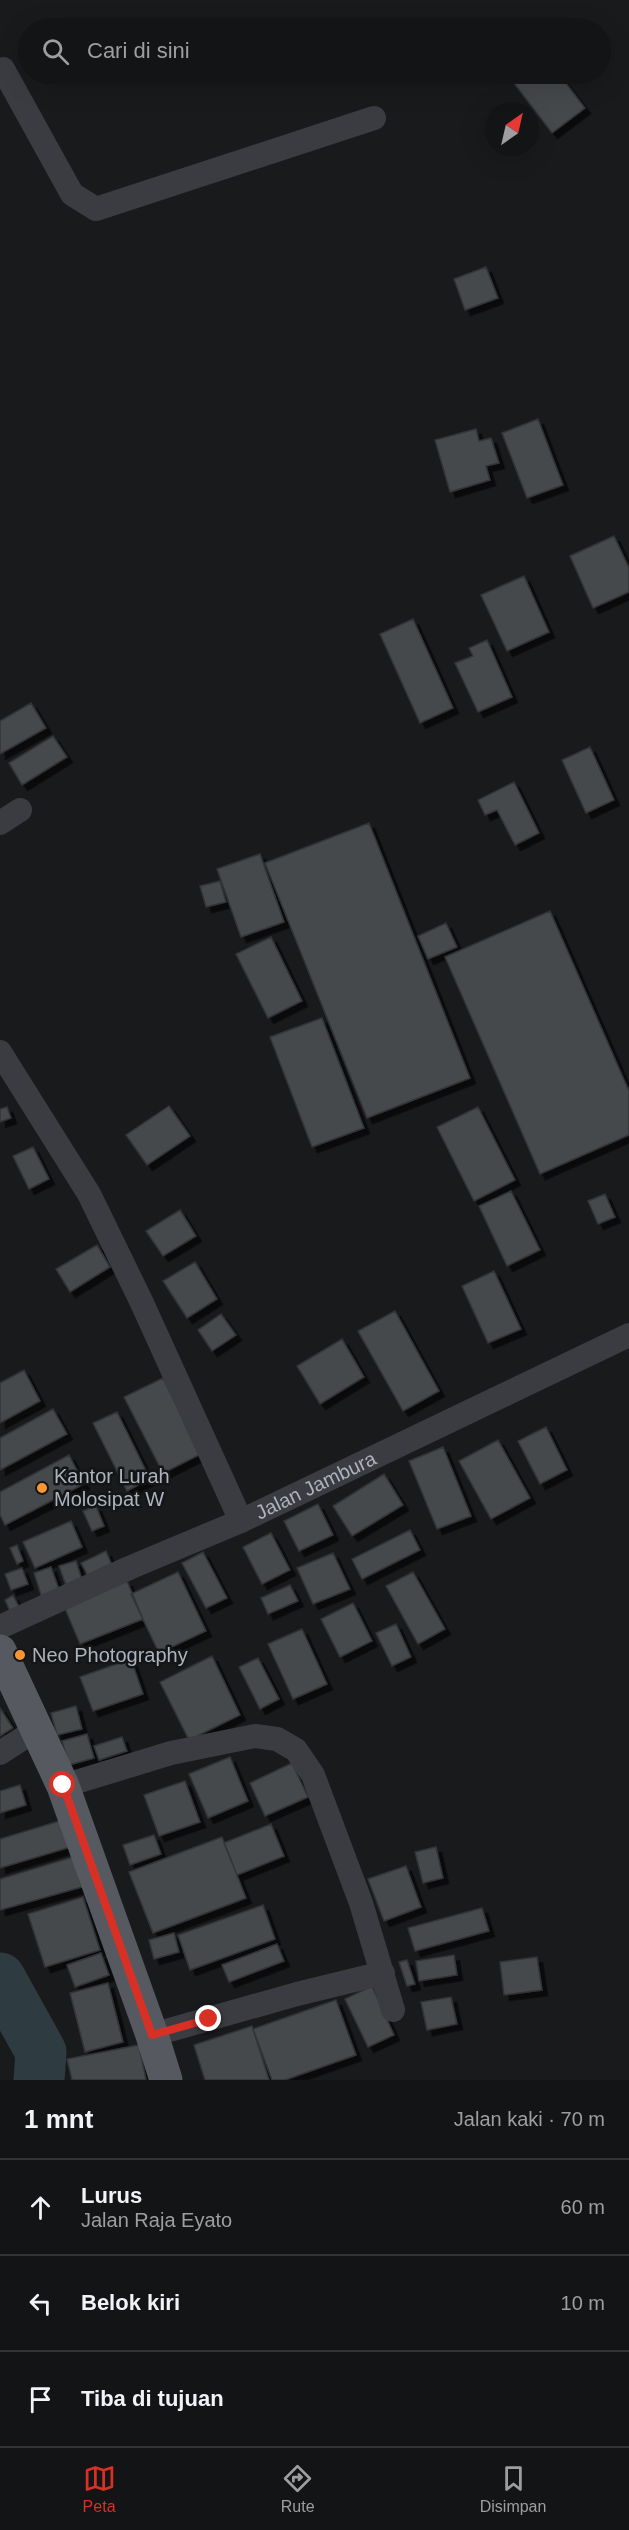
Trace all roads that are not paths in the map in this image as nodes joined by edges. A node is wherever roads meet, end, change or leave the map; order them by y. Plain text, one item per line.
1 (0, 70) edge
2 (374, 118) dead end
3 (20, 810) dead end
4 (0, 823) edge
5 (0, 1052) edge
6 (629, 1335) edge
7 (242, 1521) junction
8 (0, 1627) edge
9 (0, 1651) edge
10 (37, 1729) junction
11 (0, 1753) edge
12 (63, 1785) junction
13 (383, 1973) junction
14 (393, 2010) dead end
15 (152, 2035) junction
16 (166, 2080) edge

1 - 2 street
3 - 4 street
5 - 7 street
6 - 7 street, Jalan Jambura
7 - 8 street, Jalan Jambura
9 - 10 main road
10 - 11 street
10 - 12 main road
12 - 13 street
12 - 15 main road
13 - 14 street
13 - 15 street
15 - 16 main road

